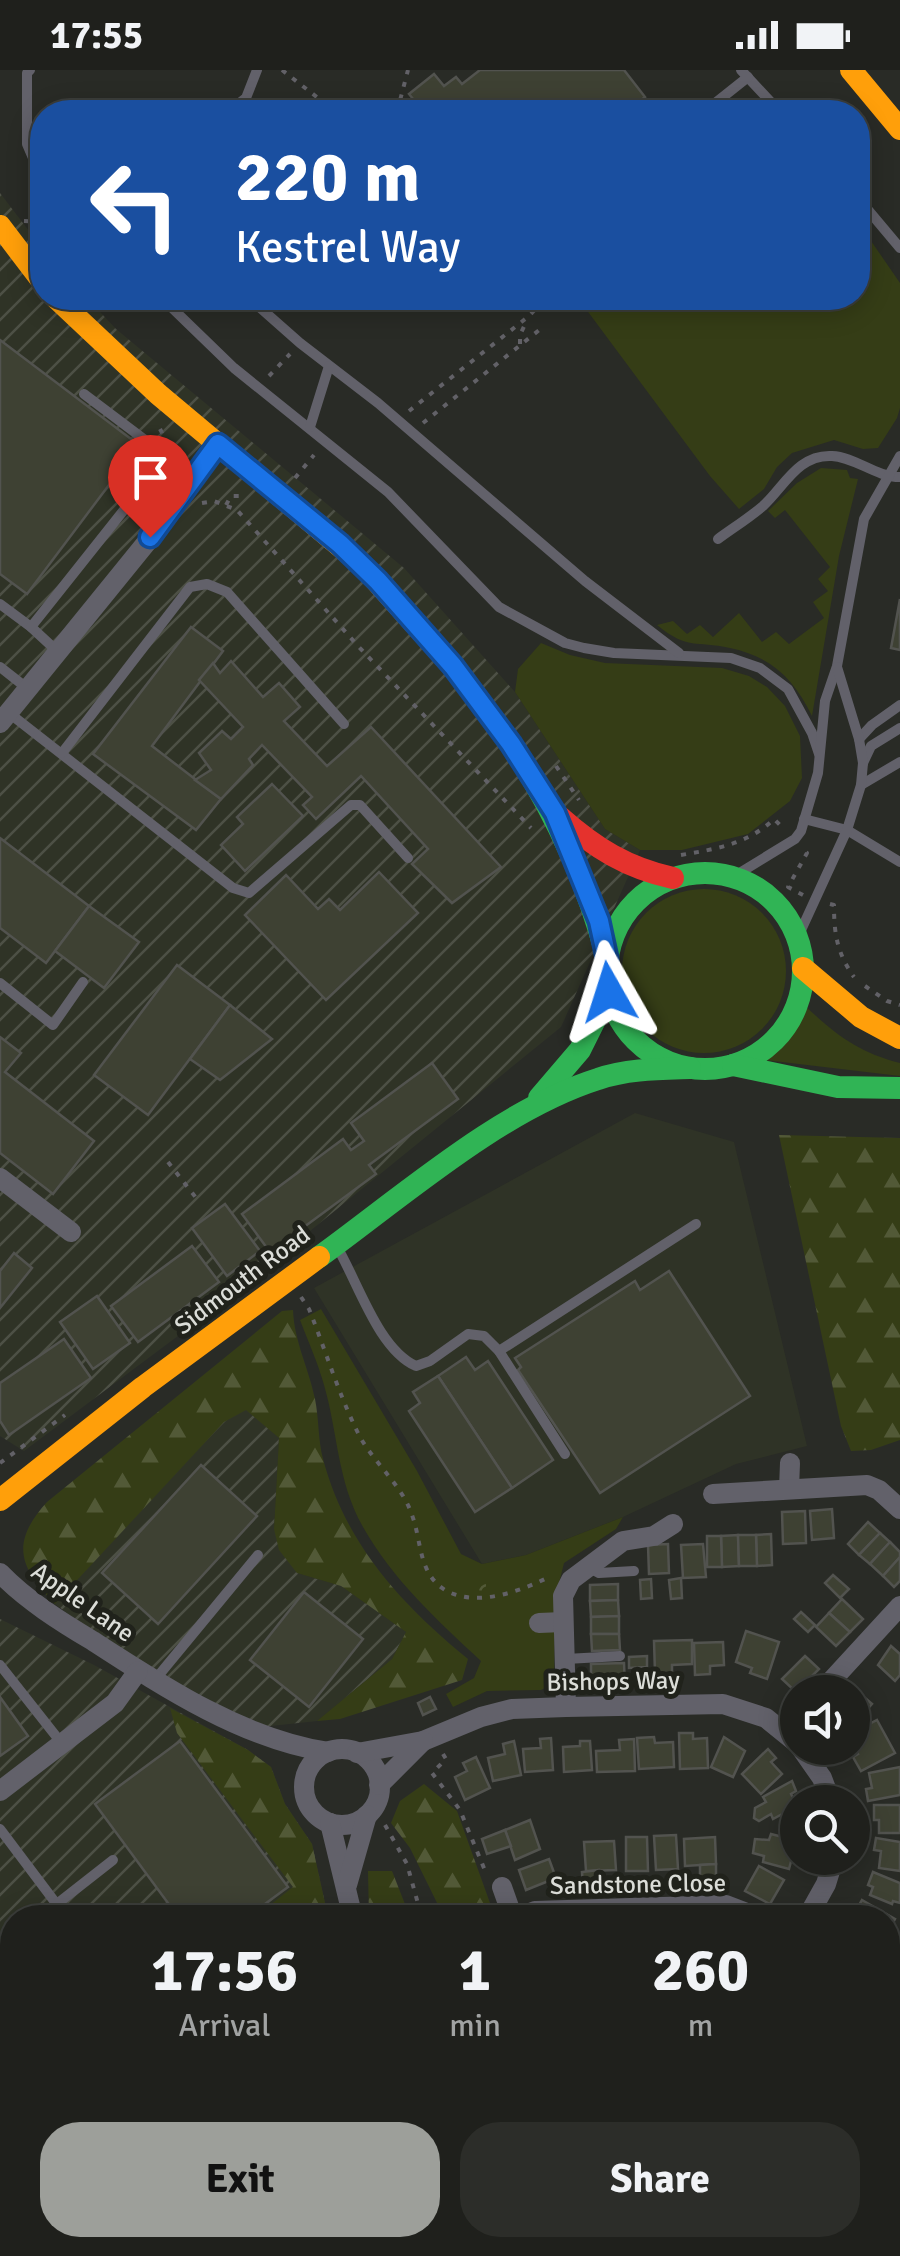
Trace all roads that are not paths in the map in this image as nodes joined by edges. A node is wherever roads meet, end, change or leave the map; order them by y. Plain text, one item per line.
1 (30, 70) edge
2 (257, 70) edge
3 (852, 70) edge
4 (745, 73) edge
5 (246, 98) joint
6 (243, 100) edge
7 (717, 100) edge
8 (769, 100) edge
9 (900, 129) edge
10 (30, 151) edge
11 (870, 212) edge
12 (0, 226) edge
13 (900, 248) edge
14 (30, 266) edge
15 (67, 310) edge
16 (180, 310) edge
17 (263, 310) edge
18 (329, 366) junction
19 (84, 394) dead end
20 (310, 427) junction
21 (218, 444) junction
22 (900, 456) edge
23 (895, 477) edge
24 (718, 539) dead end
25 (0, 604) edge
26 (31, 627) junction
27 (58, 653) junction
28 (680, 654) junction
29 (837, 666) junction
30 (0, 667) edge
31 (28, 688) junction
32 (900, 705) edge
33 (4, 718) edge
34 (344, 724) dead end
35 (900, 728) edge
36 (859, 739) junction
37 (62, 753) junction
38 (819, 754) junction
39 (863, 762) junction
40 (900, 762) edge
41 (861, 785) junction
42 (555, 813) junction
43 (804, 819) junction
44 (846, 830) junction
45 (408, 858) dead end
46 (900, 862) edge
47 (676, 867) junction
48 (733, 877) junction
49 (797, 939) junction
50 (607, 958) junction
51 (803, 968) junction
52 (83, 982) dead end
53 (0, 983) edge
54 (609, 992) junction
55 (900, 1038) edge
56 (733, 1065) junction
57 (690, 1068) junction
58 (900, 1088) edge
59 (523, 1113) junction
60 (2, 1182) edge
61 (696, 1224) dead end
62 (71, 1232) dead end
63 (336, 1244) junction
64 (499, 1351) junction
65 (566, 1454) dead end
66 (790, 1463) dead end
67 (790, 1489) junction
68 (713, 1494) dead end
69 (0, 1500) edge
70 (898, 1503) edge
71 (673, 1524) dead end
72 (258, 1556) dead end
73 (587, 1567) junction
74 (634, 1571) dead end
75 (0, 1573) edge
76 (900, 1606) edge
77 (563, 1622) junction
78 (539, 1623) dead end
79 (620, 1656) dead end
80 (564, 1660) junction
81 (0, 1665) edge
82 (837, 1675) edge
83 (146, 1676) junction
84 (566, 1706) junction
85 (780, 1726) edge
86 (263, 1735) junction
87 (428, 1739) junction
88 (64, 1745) junction
89 (328, 1752) junction
90 (357, 1753) junction
91 (305, 1779) junction
92 (380, 1784) junction
93 (0, 1791) edge
94 (369, 1813) junction
95 (330, 1824) junction
96 (0, 1828) edge
97 (113, 1860) dead end
98 (829, 1875) edge
99 (502, 1887) dead end
100 (346, 1892) junction
101 (56, 1904) joint
102 (350, 1905) edge
103 (510, 1905) edge
104 (814, 1905) edge

1 - 10 lane
2 - 5 lane
3 - 9 main road
4 - 7 lane
4 - 8 lane
5 - 6 lane
11 - 13 lane
12 - 14 main road
15 - 21 main road
16 - 20 lane
17 - 18 lane
18 - 20 lane
18 - 28 lane
19 - 26 lane
20 - 28 lane
21 - 27 street
21 - 42 main road
22 - 23 lane
23 - 24 lane
23 - 29 lane
25 - 26 lane
26 - 27 lane
27 - 31 street
28 - 38 lane
29 - 36 lane
29 - 38 lane
30 - 31 lane
31 - 33 street
32 - 36 lane
33 - 37 lane
34 - 37 lane
35 - 39 lane
36 - 39 lane
37 - 45 lane
38 - 43 lane
39 - 41 lane
40 - 41 lane
41 - 44 lane
42 - 47 main road
42 - 50 main road
43 - 44 lane
43 - 48 lane
44 - 46 lane
44 - 49 lane
47 - 48 main road
47 - 50 main road
48 - 49 main road
49 - 51 main road
50 - 54 main road
51 - 55 main road
51 - 56 main road
52 - 53 lane
54 - 57 main road
54 - 59 main road, Sidmouth Road
56 - 57 main road
56 - 58 main road
57 - 59 main road, Sidmouth Road
59 - 63 main road, Sidmouth Road
60 - 62 street
61 - 64 lane
63 - 64 lane
63 - 69 main road, Sidmouth Road
64 - 65 lane
66 - 67 street
67 - 68 street
67 - 70 street
71 - 73 street
72 - 83 lane
73 - 74 lane
73 - 77 street
75 - 83 street, Apple Lane
76 - 82 street
77 - 78 street
77 - 80 street
79 - 80 lane
80 - 84 street
81 - 88 lane
83 - 86 street, Apple Lane
83 - 88 street, Apple Lane
84 - 85 street, Bishops Way
84 - 87 street, Bishops Way
86 - 89 street, Apple Lane
86 - 91 street, Apple Lane
87 - 90 street, Bishops Way
87 - 92 street, Bishops Way
88 - 93 street, Apple Lane
89 - 90 street
89 - 91 street
90 - 92 street
91 - 95 street
92 - 94 street
94 - 95 street
94 - 100 street
95 - 100 street
96 - 101 lane
97 - 101 lane
98 - 104 street
99 - 103 street, Sandstone Close
100 - 102 street

